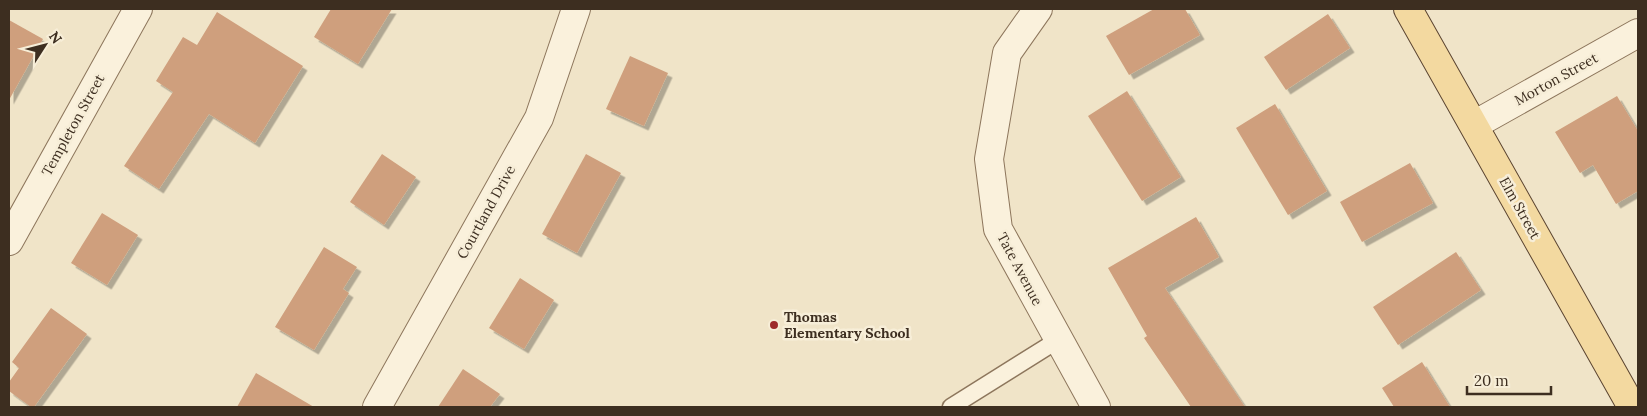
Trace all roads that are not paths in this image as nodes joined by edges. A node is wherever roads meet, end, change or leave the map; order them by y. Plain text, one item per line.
1 (138, 9) edge
2 (576, 9) edge
3 (1038, 9) edge
4 (1408, 9) edge
5 (1638, 33) edge
6 (1474, 125) junction
7 (9, 241) edge
8 (1058, 340) junction
9 (377, 407) edge
10 (950, 407) edge
11 (1096, 407) edge
12 (1632, 407) edge

1 - 7 street, Templeton Street
2 - 9 street, Courtland Drive
3 - 8 street, Tate Avenue
4 - 6 main road, Elm Street
5 - 6 street, Morton Street
6 - 12 main road, Elm Street
8 - 10 lane
8 - 11 street, Tate Avenue

